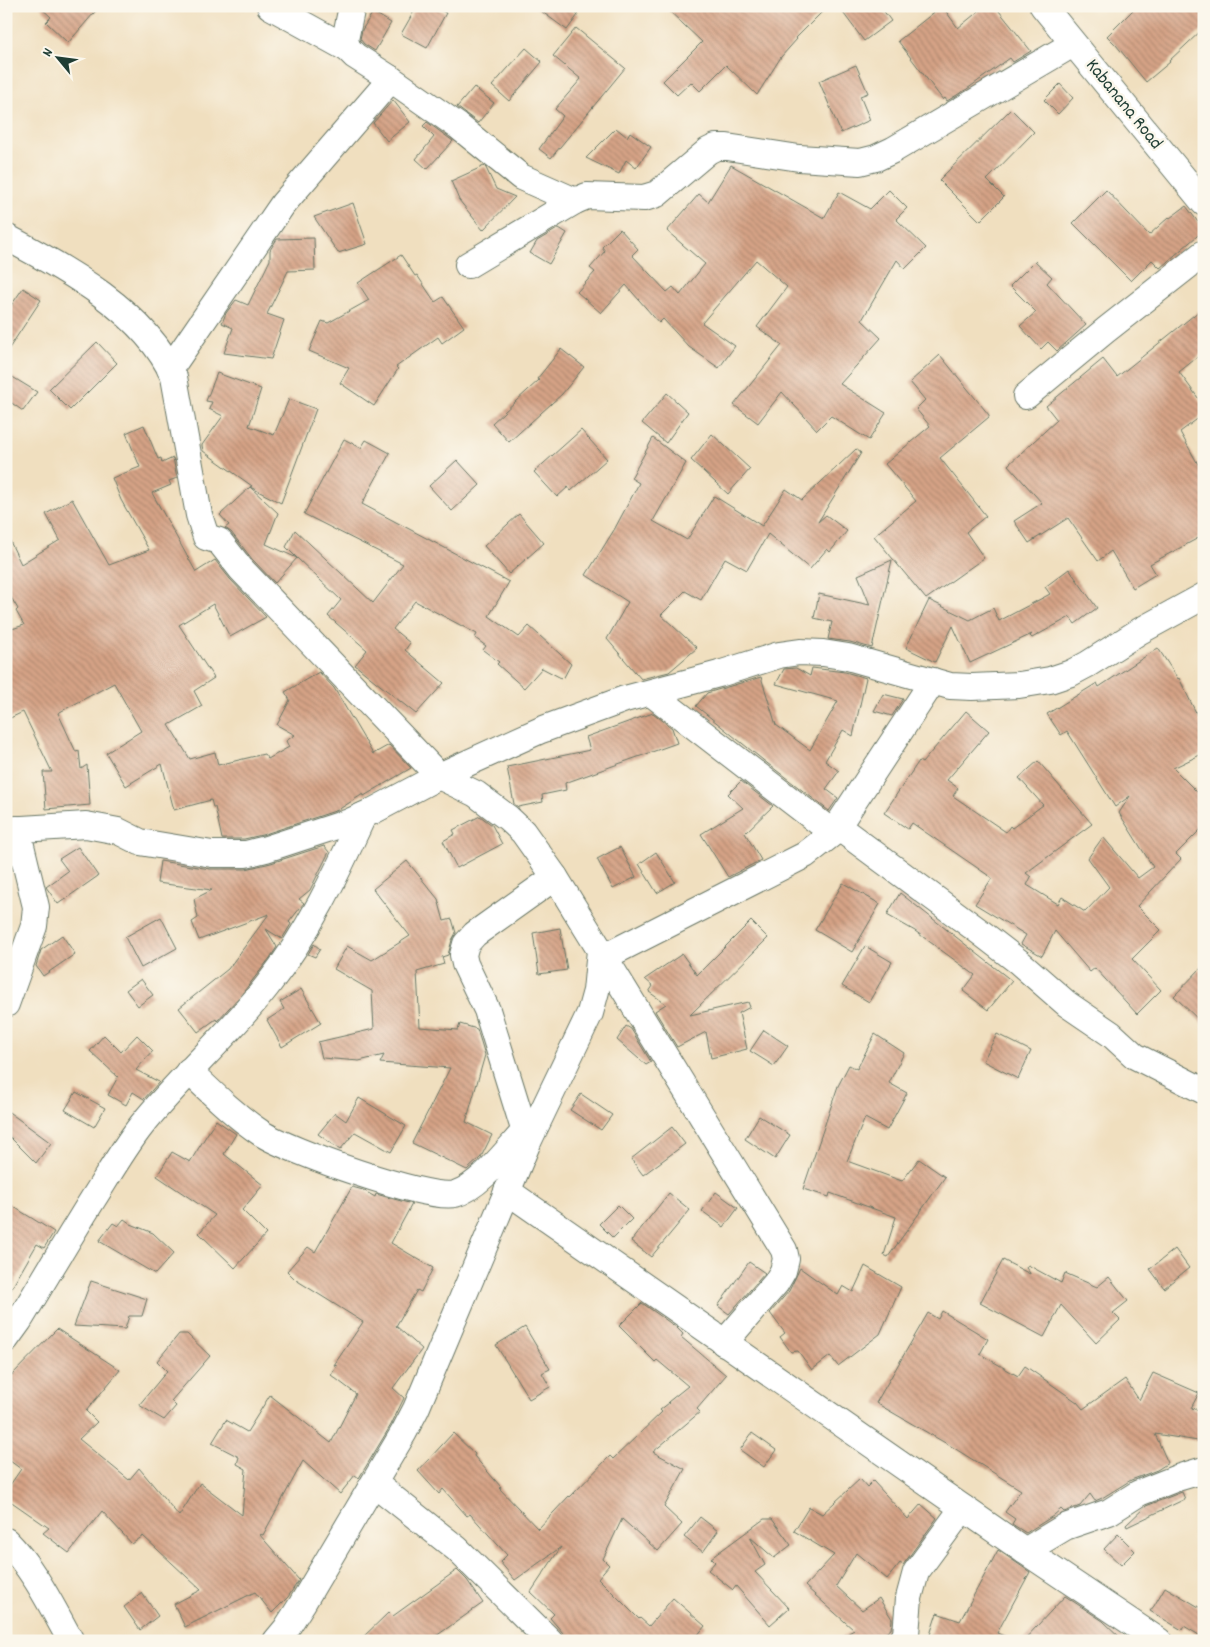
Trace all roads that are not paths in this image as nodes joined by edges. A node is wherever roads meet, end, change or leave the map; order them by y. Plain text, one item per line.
1 (270, 6) edge
2 (352, 6) edge
3 (1043, 6) edge
4 (1073, 44) junction
5 (348, 49) junction
6 (391, 79) junction
7 (575, 201) junction
8 (1204, 203) edge
9 (7, 238) edge
10 (1204, 253) edge
11 (468, 265) dead end
12 (170, 369) junction
13 (1026, 396) dead end
14 (1204, 596) edge
15 (933, 681) junction
16 (651, 693) junction
17 (439, 776) junction
18 (363, 816) junction
19 (12, 830) edge
20 (836, 830) junction
21 (555, 877) junction
22 (602, 954) junction
23 (6, 1004) edge
24 (189, 1071) junction
25 (1200, 1081) edge
26 (526, 1136) junction
27 (506, 1192) junction
28 (6, 1339) edge
29 (724, 1344) junction
30 (1204, 1470) edge
31 (374, 1484) junction
32 (963, 1508) junction
33 (6, 1541) edge
34 (1024, 1551) junction
35 (71, 1641) edge
36 (276, 1641) edge
37 (550, 1641) edge
38 (902, 1641) edge
39 (1159, 1641) edge

1 - 5 street
2 - 5 street
3 - 4 street, Kabanana Road
4 - 7 street
4 - 8 street, Kabanana Road
5 - 6 street
6 - 7 street
6 - 12 street
7 - 11 street
9 - 12 street
10 - 13 street
12 - 17 street
14 - 15 street
15 - 16 street
15 - 20 street
16 - 17 street
16 - 20 street
17 - 18 street
17 - 21 street
18 - 19 street
18 - 24 street
19 - 23 street
20 - 22 street
20 - 25 street
21 - 22 street
21 - 26 street
22 - 26 street
22 - 29 street
24 - 26 street
24 - 28 street
26 - 27 street
27 - 29 street
27 - 31 street
29 - 32 street
30 - 34 street
31 - 36 street
31 - 37 street
32 - 34 street
32 - 38 street
33 - 35 street
34 - 39 street

